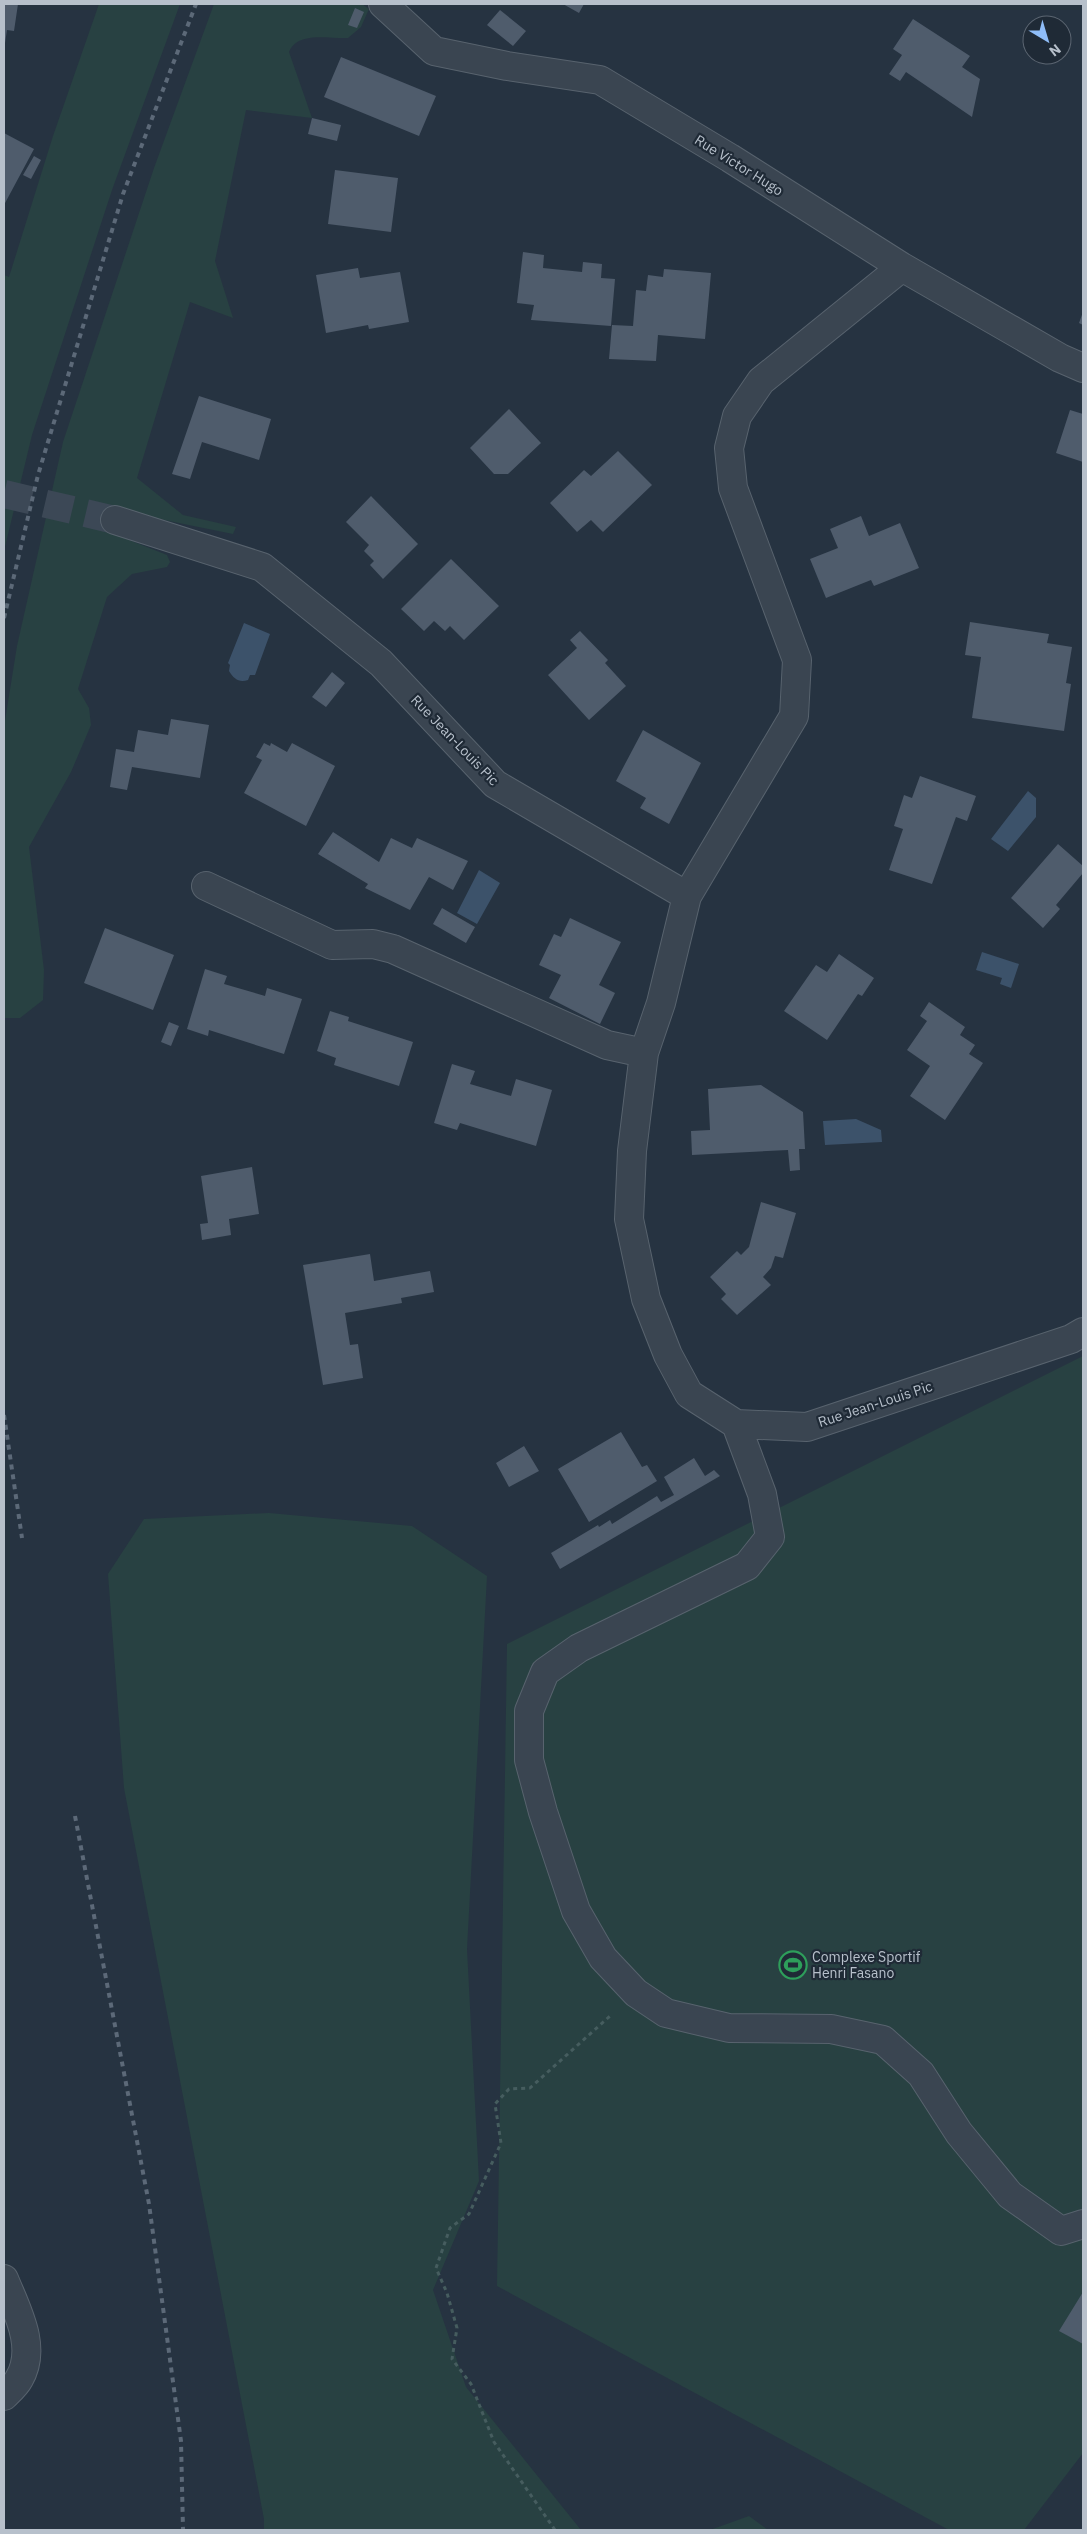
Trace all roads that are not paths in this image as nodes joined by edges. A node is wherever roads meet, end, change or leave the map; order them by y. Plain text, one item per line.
1 (383, 4) edge
2 (902, 267) junction
3 (1083, 368) edge
4 (115, 520) tunnel mouth
5 (206, 886) dead end
6 (686, 896) junction
7 (644, 1053) junction
8 (1083, 1332) edge
9 (736, 1424) junction
10 (1083, 2224) edge
11 (4, 2279) edge
12 (4, 2396) edge

1 - 2 street, Rue Victor Hugo
2 - 3 street, Rue Victor Hugo
2 - 6 street
4 - 6 street, Rue Jean-Louis Pic
5 - 7 street
6 - 7 street
7 - 9 street
8 - 9 street, Rue Jean-Louis Pic
9 - 10 street
11 - 12 street

